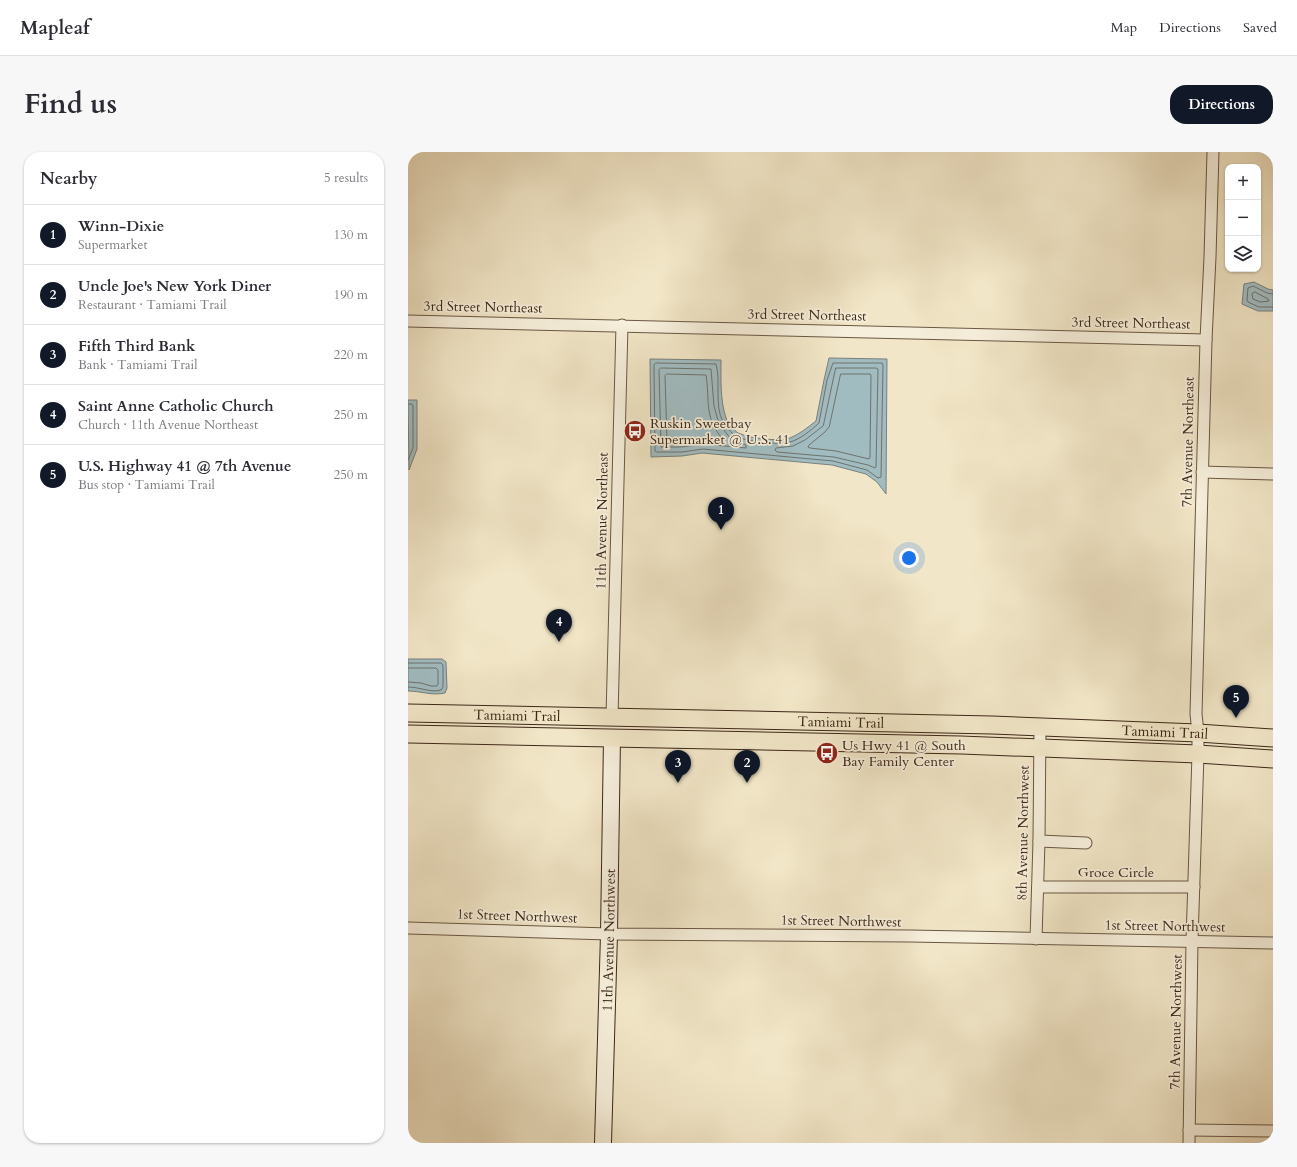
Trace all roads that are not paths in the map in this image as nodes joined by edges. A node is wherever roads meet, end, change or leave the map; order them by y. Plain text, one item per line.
1 (1213, 152) edge
2 (408, 321) edge
3 (622, 325) junction
4 (1206, 340) junction
5 (1202, 472) junction
6 (1273, 474) edge
7 (408, 713) edge
8 (612, 717) junction
9 (637, 718) junction
10 (1040, 727) junction
11 (1198, 733) junction
12 (408, 734) edge
13 (558, 737) junction
14 (612, 738) junction
15 (1273, 738) edge
16 (1040, 748) junction
17 (1198, 754) junction
18 (1273, 759) edge
19 (1039, 841) junction
20 (1086, 843) dead end
21 (1038, 887) junction
22 (1194, 887) junction
23 (408, 928) edge
24 (609, 934) junction
25 (1036, 939) junction
26 (1192, 941) junction
27 (1273, 943) edge
28 (1189, 1130) junction
29 (1273, 1131) edge
30 (603, 1143) edge
31 (1189, 1143) edge

1 - 4 street, 7th Avenue Northeast
2 - 3 street, 3rd Street Northeast
3 - 4 street, 3rd Street Northeast
3 - 8 street, 11th Avenue Northeast
4 - 5 street, 7th Avenue Northeast
5 - 6 street
5 - 11 street, 7th Avenue Northeast
7 - 8 main road, Tamiami Trail
8 - 9 main road, Tamiami Trail
8 - 13 main road
9 - 10 main road, Tamiami Trail
9 - 14 main road
10 - 11 main road, Tamiami Trail
10 - 16 street, 8th Avenue Northwest
11 - 15 main road, Tamiami Trail
11 - 17 street, 7th Avenue Northwest
12 - 13 main road, Tamiami Trail
13 - 14 main road, Tamiami Trail
14 - 16 main road, Tamiami Trail
14 - 24 street, 11th Avenue Northwest
16 - 17 main road, Tamiami Trail
16 - 19 street, 8th Avenue Northwest
17 - 18 main road, Tamiami Trail
17 - 22 street, 7th Avenue Northwest
19 - 20 street
19 - 21 street, 8th Avenue Northwest
21 - 22 street, Groce Circle
21 - 25 street, 8th Avenue Northwest
22 - 26 street, 7th Avenue Northwest
23 - 24 street, 1st Street Northwest
24 - 25 street, 1st Street Northwest
24 - 30 street, 11th Avenue Northwest
25 - 26 street, 1st Street Northwest
26 - 27 street, 1st Street Northwest
26 - 28 street, 7th Avenue Northwest
28 - 29 street
28 - 31 street, 7th Avenue Northwest

